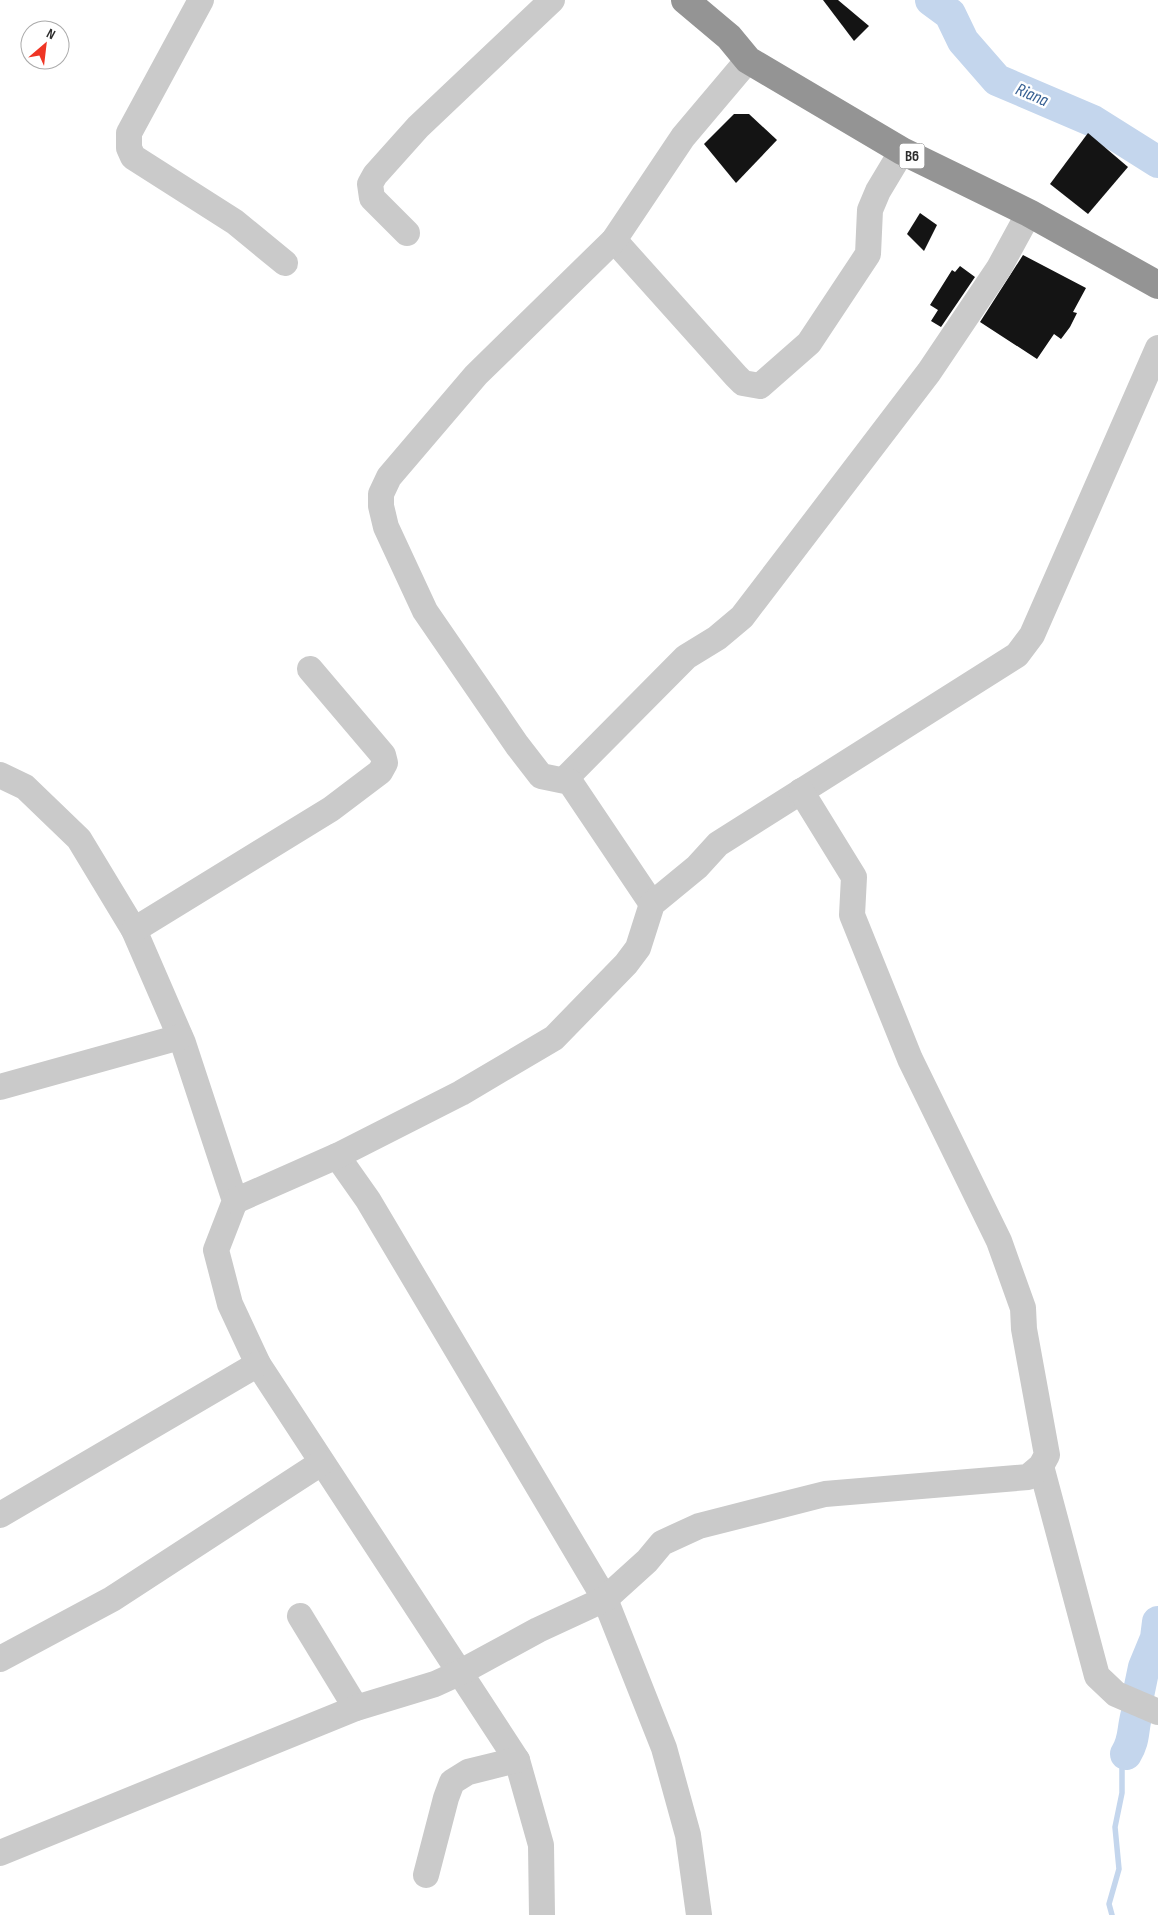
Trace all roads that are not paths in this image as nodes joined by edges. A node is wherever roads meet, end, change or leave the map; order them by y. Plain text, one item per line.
1 (201, 0) edge
2 (552, 0) edge
3 (685, 0) edge
4 (748, 60) junction
5 (902, 151) junction
6 (1022, 226) junction
7 (407, 233) dead end
8 (614, 240) junction
9 (285, 263) dead end
10 (1158, 285) edge
11 (1158, 348) edge
12 (310, 670) dead end
13 (0, 775) edge
14 (564, 780) junction
15 (801, 791) junction
16 (652, 904) junction
17 (134, 930) junction
18 (180, 1037) junction
19 (0, 1087) edge
20 (337, 1156) junction
21 (235, 1201) junction
22 (258, 1364) junction
23 (321, 1463) junction
24 (1041, 1466) junction
25 (0, 1515) edge
26 (605, 1599) junction
27 (300, 1616) dead end
28 (0, 1659) edge
29 (459, 1673) junction
30 (356, 1708) junction
31 (1158, 1712) edge
32 (517, 1760) junction
33 (0, 1853) edge
34 (426, 1875) dead end
35 (542, 1915) edge
36 (699, 1915) edge

1 - 9 street
2 - 7 street
3 - 4 highway, B6
4 - 5 highway, B6
4 - 8 street
5 - 6 highway, B6
5 - 8 street
6 - 10 highway, B6
6 - 14 street
8 - 14 street
11 - 15 street
12 - 17 street
13 - 17 street
14 - 16 street
15 - 16 street
15 - 24 street
16 - 20 street
17 - 18 street
18 - 19 street
18 - 21 street
20 - 21 street
20 - 26 street
21 - 22 street
22 - 23 street
22 - 25 street
23 - 28 street
23 - 29 street
24 - 26 street
24 - 31 street
26 - 29 street
26 - 36 street
27 - 30 street
29 - 30 street
29 - 32 street
30 - 33 street
32 - 34 street
32 - 35 street

